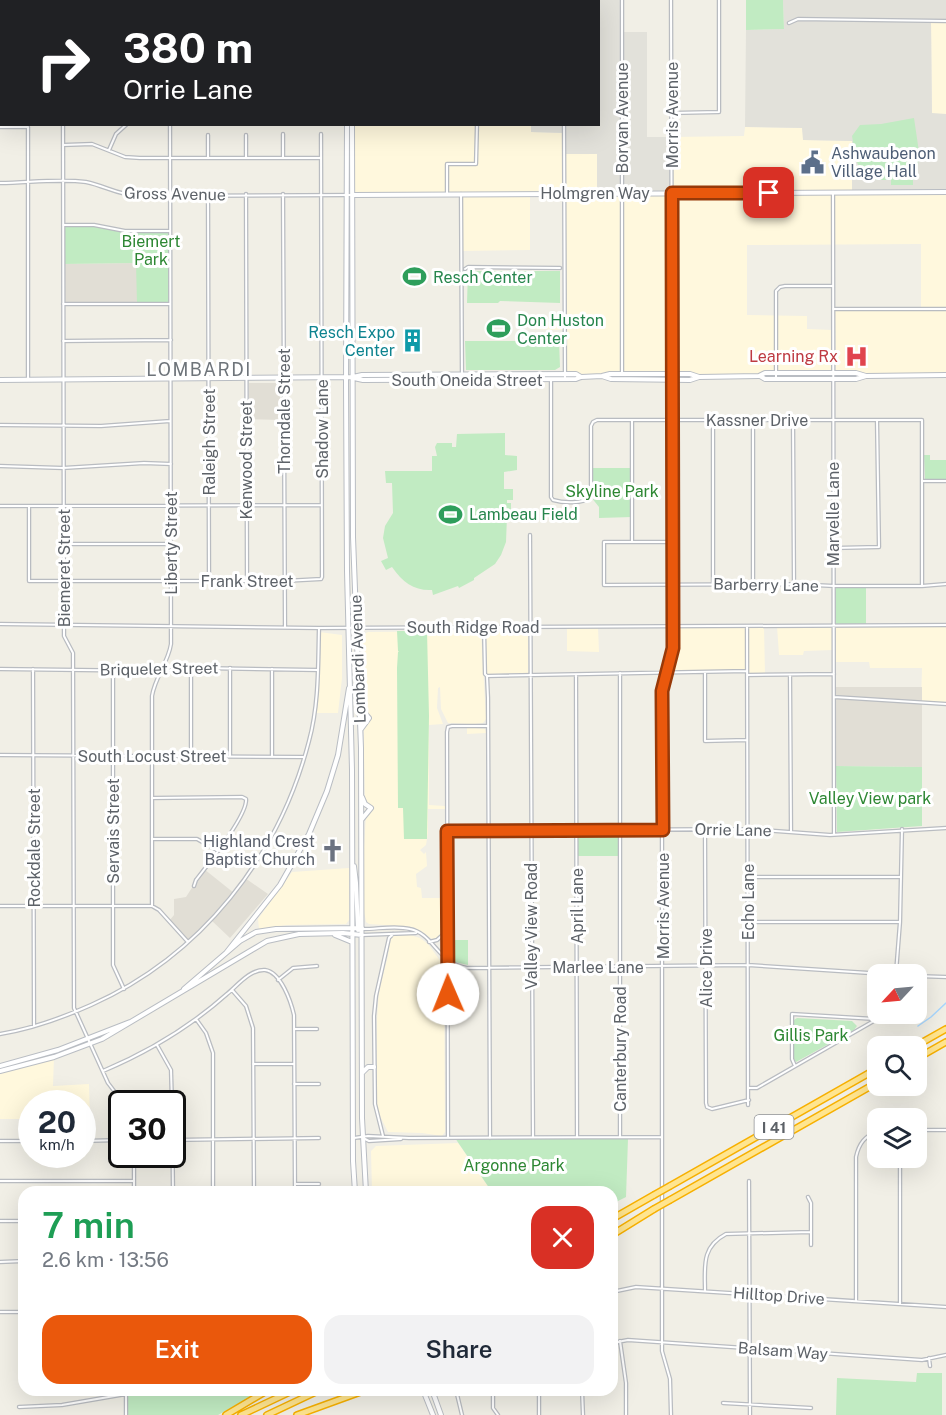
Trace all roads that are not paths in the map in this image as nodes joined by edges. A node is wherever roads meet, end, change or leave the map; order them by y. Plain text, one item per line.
1 (622, 0) edge
2 (671, 0) edge
3 (719, 0) edge
4 (946, 21) edge
5 (789, 23) dead end
6 (672, 113) junction
7 (63, 126) edge
8 (124, 126) edge
9 (170, 126) edge
10 (347, 126) edge
11 (352, 126) edge
12 (477, 126) edge
13 (564, 126) edge
14 (0, 127) edge
15 (283, 134) dead end
16 (321, 134) dead end
17 (208, 135) dead end
18 (246, 135) dead end
19 (63, 145) junction
20 (109, 150) junction
21 (170, 158) junction
22 (208, 158) junction
23 (246, 158) junction
24 (283, 158) junction
25 (321, 158) junction
26 (63, 182) junction
27 (0, 183) edge
28 (28, 183) junction
29 (946, 192) edge
30 (622, 193) junction
31 (672, 193) junction
32 (833, 193) junction
33 (208, 194) junction
34 (246, 194) junction
35 (283, 194) junction
36 (321, 194) junction
37 (447, 194) junction
38 (461, 194) junction
39 (565, 194) junction
40 (170, 195) junction
41 (347, 195) junction
42 (352, 195) junction
43 (63, 225) junction
44 (170, 231) junction
45 (465, 268) dead end
46 (560, 268) dead end
47 (833, 286) junction
48 (63, 304) junction
49 (171, 304) junction
50 (833, 309) junction
51 (946, 309) edge
52 (63, 340) junction
53 (171, 340) junction
54 (833, 373) junction
55 (565, 374) junction
56 (622, 374) junction
57 (672, 374) junction
58 (946, 375) edge
59 (581, 376) junction
60 (602, 376) junction
61 (776, 376) junction
62 (866, 376) junction
63 (208, 377) junction
64 (346, 377) junction
65 (353, 377) junction
66 (462, 377) junction
67 (699, 377) junction
68 (171, 378) junction
69 (246, 378) junction
70 (284, 378) junction
71 (321, 378) junction
72 (28, 379) junction
73 (63, 379) junction
74 (622, 379) junction
75 (833, 379) junction
76 (0, 380) edge
77 (551, 380) junction
78 (565, 380) junction
79 (672, 380) junction
80 (632, 420) junction
81 (672, 420) junction
82 (713, 420) junction
83 (753, 420) junction
84 (793, 420) junction
85 (833, 420) junction
86 (877, 420) junction
87 (170, 421) junction
88 (0, 425) edge
89 (63, 426) junction
90 (171, 464) junction
91 (0, 466) edge
92 (63, 468) junction
93 (922, 481) junction
94 (946, 481) edge
95 (209, 505) junction
96 (247, 505) junction
97 (284, 505) junction
98 (322, 505) junction
99 (0, 506) edge
100 (29, 506) junction
101 (63, 506) junction
102 (171, 506) junction
103 (530, 535) dead end
104 (632, 542) junction
105 (673, 542) junction
106 (63, 544) junction
107 (171, 544) junction
108 (834, 548) junction
109 (321, 579) joint
110 (63, 581) junction
111 (171, 581) junction
112 (209, 581) junction
113 (247, 581) junction
114 (284, 581) junction
115 (673, 584) junction
116 (713, 584) junction
117 (753, 584) junction
118 (794, 584) junction
119 (946, 584) edge
120 (834, 586) junction
121 (922, 586) junction
122 (0, 624) edge
123 (63, 624) junction
124 (172, 625) junction
125 (946, 625) edge
126 (673, 626) junction
127 (747, 626) junction
128 (834, 626) junction
129 (285, 627) junction
130 (484, 627) junction
131 (531, 627) junction
132 (319, 628) junction
133 (349, 628) junction
134 (357, 628) junction
135 (230, 668) junction
136 (0, 669) edge
137 (33, 669) junction
138 (191, 669) junction
139 (272, 669) junction
140 (73, 670) junction
141 (113, 670) junction
142 (318, 670) junction
143 (161, 671) junction
144 (667, 672) junction
145 (705, 672) junction
146 (620, 673) junction
147 (747, 673) junction
148 (834, 674) junction
149 (790, 675) junction
150 (488, 676) junction
151 (530, 676) junction
152 (576, 676) junction
153 (351, 684) junction
154 (834, 696) junction
155 (946, 704) edge
156 (360, 705) junction
157 (488, 726) junction
158 (361, 729) junction
159 (747, 740) junction
160 (0, 755) edge
161 (33, 755) junction
162 (73, 756) junction
163 (113, 756) junction
164 (272, 756) junction
165 (152, 757) junction
166 (191, 757) junction
167 (230, 757) junction
168 (304, 757) junction
169 (361, 794) junction
170 (152, 798) junction
171 (362, 820) junction
172 (946, 828) edge
173 (705, 829) junction
174 (747, 829) junction
175 (577, 830) junction
176 (621, 830) junction
177 (663, 830) junction
178 (902, 830) junction
179 (447, 831) junction
180 (489, 831) junction
181 (531, 831) junction
182 (791, 832) junction
183 (834, 834) junction
184 (152, 839) junction
185 (218, 852) junction
186 (748, 877) junction
187 (901, 877) junction
188 (194, 886) dead end
189 (34, 905) junction
190 (74, 905) junction
191 (113, 905) junction
192 (0, 906) edge
193 (152, 906) junction
194 (748, 922) junction
195 (900, 922) junction
196 (357, 928) junction
197 (287, 929) junction
198 (447, 930) junction
199 (331, 933) junction
200 (416, 933) junction
201 (352, 934) junction
202 (393, 934) junction
203 (362, 935) junction
204 (382, 935) junction
205 (288, 936) junction
206 (188, 942) junction
207 (352, 942) junction
208 (429, 942) junction
209 (387, 944) junction
210 (226, 953) junction
211 (447, 961) junction
212 (898, 964) edge
213 (748, 965) junction
214 (317, 966) dead end
215 (663, 966) junction
216 (706, 966) junction
217 (531, 967) junction
218 (577, 967) junction
219 (621, 967) junction
220 (489, 968) junction
221 (867, 973) edge
222 (927, 976) edge
223 (946, 977) edge
224 (278, 980) junction
225 (124, 989) junction
226 (184, 989) junction
227 (232, 990) junction
228 (76, 1012) junction
229 (867, 1018) edge
230 (196, 1019) junction
231 (869, 1024) edge
232 (34, 1026) junction
233 (294, 1029) junction
234 (317, 1029) dead end
235 (946, 1029) edge
236 (0, 1034) edge
237 (927, 1040) edge
238 (89, 1042) junction
239 (946, 1042) edge
240 (157, 1044) junction
241 (927, 1053) edge
242 (362, 1061) junction
243 (253, 1064) junction
244 (294, 1064) junction
245 (795, 1066) junction
246 (371, 1067) junction
247 (0, 1068) edge
248 (103, 1071) junction
249 (362, 1074) junction
250 (867, 1074) edge
251 (294, 1084) junction
252 (319, 1084) dead end
253 (748, 1088) junction
254 (867, 1088) edge
255 (115, 1090) edge
256 (172, 1090) edge
257 (748, 1100) junction
258 (748, 1105) dead end
259 (927, 1130) edge
260 (946, 1130) edge
261 (383, 1136) junction
262 (867, 1136) edge
263 (532, 1137) junction
264 (577, 1137) junction
265 (620, 1137) junction
266 (662, 1137) junction
267 (294, 1138) junction
268 (319, 1138) dead end
269 (353, 1138) junction
270 (363, 1138) junction
271 (404, 1138) junction
272 (448, 1138) junction
273 (490, 1138) junction
274 (213, 1139) junction
275 (254, 1139) junction
276 (186, 1140) edge
277 (0, 1141) edge
278 (18, 1141) edge
279 (134, 1168) edge
280 (173, 1168) edge
281 (900, 1168) edge
282 (0, 1181) edge
283 (134, 1181) junction
284 (749, 1181) dead end
285 (295, 1184) joint
286 (319, 1184) dead end
287 (134, 1186) edge
288 (173, 1186) edge
289 (213, 1186) edge
290 (254, 1186) edge
291 (355, 1186) edge
292 (366, 1186) edge
293 (808, 1197) dead end
294 (618, 1215) edge
295 (0, 1221) edge
296 (18, 1221) edge
297 (618, 1230) edge
298 (749, 1233) junction
299 (811, 1233) junction
300 (811, 1245) dead end
301 (18, 1260) edge
302 (0, 1262) edge
303 (662, 1288) junction
304 (618, 1290) edge
305 (705, 1291) junction
306 (749, 1294) junction
307 (856, 1301) junction
308 (900, 1304) junction
309 (946, 1307) edge
310 (0, 1312) edge
311 (18, 1312) edge
312 (620, 1341) joint
313 (662, 1342) junction
314 (749, 1349) junction
315 (946, 1355) edge
316 (929, 1358) junction
317 (930, 1366) dead end
318 (106, 1396) edge
319 (126, 1396) edge
320 (258, 1396) edge
321 (281, 1396) edge
322 (307, 1396) edge
323 (349, 1396) edge
324 (425, 1396) edge
325 (434, 1396) edge
326 (457, 1396) edge
327 (493, 1396) edge
328 (539, 1396) edge
329 (582, 1396) edge
330 (723, 1402) dead end
331 (750, 1404) junction
332 (19, 1407) dead end
333 (811, 1408) dead end
334 (126, 1415) edge
335 (226, 1415) edge
336 (241, 1415) edge
337 (267, 1415) edge
338 (297, 1415) edge
339 (433, 1415) edge
340 (441, 1415) edge
341 (462, 1415) edge
342 (498, 1415) edge
343 (539, 1415) edge
344 (583, 1415) edge
345 (626, 1415) edge
346 (671, 1415) edge
347 (750, 1415) edge

1 - 30 street, Borvan Avenue
2 - 6 street, Morris Avenue
3 - 6 street
4 - 5 street
6 - 31 street, Morris Avenue
7 - 19 street, Biemeret Street
8 - 20 street
9 - 21 street, Liberty Street
10 - 41 main road, Lombardi Avenue
11 - 42 main road, Lombardi Avenue
12 - 37 street
13 - 39 street
14 - 28 street
15 - 24 street
16 - 25 street, Shadow Lane
17 - 22 street
18 - 23 street
19 - 20 street
19 - 26 street, Biemeret Street
20 - 21 street
21 - 22 street
21 - 40 street, Liberty Street
22 - 23 street
23 - 24 street
24 - 25 street
25 - 36 street, Shadow Lane
26 - 28 street, Gross Avenue
26 - 40 street, Gross Avenue
26 - 43 street, Biemeret Street
27 - 28 street, Gross Avenue
28 - 72 street
29 - 32 main road, Holmgren Way
30 - 31 main road, Holmgren Way
30 - 39 main road, Holmgren Way
30 - 56 street, Borvan Avenue
31 - 32 main road, Holmgren Way
31 - 57 street, Morris Avenue
32 - 47 street, Marvelle Lane
33 - 34 street, Gross Avenue
33 - 40 street, Gross Avenue
33 - 63 street, Raleigh Street
34 - 35 street, Gross Avenue
34 - 69 street, Kenwood Street
35 - 36 street, Gross Avenue
35 - 70 street, Thorndale Street
36 - 41 street, Gross Avenue
36 - 71 street, Shadow Lane
37 - 38 main road, Holmgren Way
37 - 42 main road, Holmgren Way
38 - 39 main road, Holmgren Way
38 - 66 street
39 - 55 street
40 - 44 street, Liberty Street
41 - 42 street, Gross Avenue
41 - 64 main road, Lombardi Avenue
42 - 65 main road, Lombardi Avenue
43 - 44 street
43 - 48 street, Biemeret Street
44 - 49 street, Liberty Street
45 - 46 street
47 - 50 street, Marvelle Lane
47 - 61 street
48 - 49 street
48 - 52 street, Biemeret Street
49 - 53 street, Liberty Street
50 - 51 street
50 - 54 street, Marvelle Lane
52 - 53 street
52 - 73 street, Biemeret Street
53 - 68 street, Liberty Street
54 - 61 main road, South Oneida Street
54 - 62 main road, South Oneida Street
54 - 75 street, Marvelle Lane
55 - 59 main road, South Oneida Street
55 - 66 main road, South Oneida Street
55 - 78 street
56 - 57 main road, South Oneida Street
56 - 60 main road, South Oneida Street
56 - 74 street, Borvan Avenue
57 - 67 main road, South Oneida Street
57 - 79 street, Morris Avenue
58 - 62 main road, South Oneida Street
59 - 60 main road, South Oneida Street
59 - 78 main road, South Oneida Street
60 - 74 main road, South Oneida Street
61 - 67 main road, South Oneida Street
61 - 75 main road, South Oneida Street
62 - 75 main road, South Oneida Street
63 - 68 main road, South Oneida Street
63 - 69 main road, South Oneida Street
63 - 95 street, Raleigh Street
64 - 65 main road, South Oneida Street
64 - 71 main road, South Oneida Street
64 - 133 main road, Lombardi Avenue
65 - 66 main road, South Oneida Street
65 - 134 main road, Lombardi Avenue
66 - 77 main road, South Oneida Street
67 - 79 main road, South Oneida Street
68 - 73 main road, South Oneida Street
68 - 87 street, Liberty Street
69 - 70 main road, South Oneida Street
69 - 96 street, Kenwood Street
70 - 71 main road, South Oneida Street
70 - 97 street, Thorndale Street
71 - 98 street, Shadow Lane
72 - 73 main road, South Oneida Street
72 - 76 main road, South Oneida Street
73 - 89 street, Biemeret Street
74 - 79 main road, South Oneida Street
75 - 85 street, Marvelle Lane
77 - 78 main road, South Oneida Street
77 - 80 street, Kassner Drive
79 - 81 street, Morris Avenue
80 - 81 street, Kassner Drive
80 - 104 street
81 - 82 street, Kassner Drive
81 - 105 street, Morris Avenue
82 - 83 street, Kassner Drive
82 - 116 street
83 - 84 street, Kassner Drive
83 - 117 street
84 - 85 street, Kassner Drive
84 - 118 street
85 - 86 street, Kassner Drive
85 - 108 street, Marvelle Lane
86 - 93 street, Kassner Drive
86 - 108 street
87 - 89 street
87 - 90 street, Liberty Street
88 - 89 street
89 - 92 street, Biemeret Street
90 - 92 street
90 - 102 street, Liberty Street
91 - 92 street
92 - 101 street, Biemeret Street
93 - 94 street
93 - 121 street
95 - 96 street
95 - 102 street
95 - 112 street, Raleigh Street
96 - 97 street
96 - 113 street, Kenwood Street
97 - 98 street
97 - 114 street, Thorndale Street
98 - 109 street, Shadow Lane
99 - 100 street
100 - 101 street
100 - 110 street, Frank Street
101 - 102 street
101 - 106 street, Biemeret Street
102 - 107 street, Liberty Street
103 - 131 street, Valley View Road
104 - 105 street
104 - 115 street, Barberry Lane
105 - 115 street, Morris Avenue
106 - 107 street
106 - 110 street, Biemeret Street
107 - 111 street, Liberty Street
108 - 120 street, Marvelle Lane
109 - 114 street, Frank Street
110 - 111 street, Frank Street
110 - 123 street, Biemeret Street
111 - 112 street, Frank Street
111 - 124 street, Liberty Street
112 - 113 street, Frank Street
113 - 114 street, Frank Street
114 - 129 street, Thorndale Street
115 - 116 street, Barberry Lane
115 - 126 street, Morris Avenue
116 - 117 street, Barberry Lane
117 - 118 street, Barberry Lane
118 - 120 street, Barberry Lane
119 - 121 street, Barberry Lane
120 - 121 street, Barberry Lane
120 - 128 street, Marvelle Lane
122 - 123 street, South Ridge Road
123 - 124 street, South Ridge Road
123 - 140 street, Biemeret Street
124 - 129 street, South Ridge Road
124 - 143 street, Liberty Street
125 - 128 street, South Ridge Road
126 - 127 street, South Ridge Road
126 - 131 street, South Ridge Road
126 - 144 street, Morris Avenue
127 - 128 street, South Ridge Road
127 - 147 street, Echo Lane
128 - 148 street, Marvelle Lane
129 - 132 street, South Ridge Road
130 - 131 street, South Ridge Road
130 - 134 street, South Ridge Road
130 - 150 street
131 - 151 street, Valley View Road
132 - 133 street, South Ridge Road
132 - 142 street
133 - 134 street, South Ridge Road
133 - 153 main road, Lombardi Avenue
134 - 156 main road, Lombardi Avenue
135 - 138 street, Briquelet Street
135 - 139 street, Briquelet Street
135 - 167 street
136 - 137 street, Briquelet Street
137 - 140 street, Briquelet Street
137 - 161 street, Rockdale Street
138 - 143 street, Briquelet Street
138 - 166 street
139 - 142 street, Briquelet Street
139 - 164 street
140 - 141 street, Briquelet Street
140 - 162 street, Biemeret Street
141 - 143 street, Briquelet Street
141 - 163 street, Servais Street
142 - 168 street
143 - 165 street, Liberty Street
144 - 145 street
144 - 146 street
144 - 177 street, Morris Avenue
145 - 147 street
145 - 159 street
146 - 152 street
146 - 176 street, Canterbury Road
147 - 149 street
147 - 159 street, Echo Lane
148 - 149 street
148 - 154 street, Marvelle Lane
149 - 182 street
150 - 151 street
150 - 157 street
151 - 152 street
151 - 181 street, Valley View Road
152 - 175 street, April Lane
153 - 196 main road, Lombardi Avenue
153 - 210 main road
154 - 155 street
154 - 183 street, Marvelle Lane
156 - 158 main road, Lombardi Avenue
156 - 158 main road
157 - 179 street
157 - 180 street
158 - 169 main road, Lombardi Avenue
159 - 174 street, Echo Lane
160 - 161 street, South Locust Street
161 - 162 street, South Locust Street
161 - 189 street, Rockdale Street
162 - 163 street, South Locust Street
162 - 190 street, Biemeret Street
163 - 165 street, South Locust Street
163 - 191 street, Servais Street
164 - 167 street, South Locust Street
164 - 168 street, South Locust Street
165 - 166 street, South Locust Street
165 - 170 street, Liberty Street
166 - 167 street, South Locust Street
168 - 206 street
169 - 171 main road, Lombardi Avenue
169 - 171 main road
170 - 184 street, Liberty Street
170 - 185 street
171 - 196 main road, Lombardi Avenue
172 - 178 street, Orrie Lane
173 - 174 street, Orrie Lane
173 - 177 street, Orrie Lane
173 - 216 street, Alice Drive
174 - 182 street, Orrie Lane
174 - 186 street, Echo Lane
175 - 176 street, Orrie Lane
175 - 181 street, Orrie Lane
175 - 218 street, April Lane
176 - 177 street, Orrie Lane
176 - 219 street, Canterbury Road
177 - 215 street, Morris Avenue
178 - 183 street, Orrie Lane
178 - 187 street
179 - 180 street, Orrie Lane
179 - 198 street
180 - 181 street, Orrie Lane
180 - 220 street
181 - 217 street, Valley View Road
182 - 183 street, Orrie Lane
184 - 185 street
184 - 193 street, Liberty Street
185 - 188 street
186 - 187 street
186 - 194 street, Echo Lane
187 - 195 street
189 - 190 street
189 - 192 street
189 - 232 street, Rockdale Street
190 - 191 street
190 - 228 street, Biemeret Street
191 - 193 street
191 - 225 street, Servais Street
193 - 206 street
194 - 195 street
194 - 213 street, Echo Lane
195 - 212 street
196 - 197 main road
196 - 200 street
196 - 201 main road, Lombardi Avenue
196 - 203 main road
197 - 205 street
197 - 210 main road
198 - 208 street
198 - 211 street
199 - 201 main road
199 - 205 main road
199 - 207 main road
200 - 202 street
200 - 208 street
201 - 203 main road
201 - 207 main road, Lombardi Avenue
202 - 204 street
202 - 209 street
203 - 204 street
203 - 242 main road
204 - 209 street
205 - 226 main road
206 - 225 street
207 - 269 main road, Lombardi Avenue
208 - 211 street
209 - 246 street
210 - 226 main road
211 - 220 street, Marlee Lane
211 - 272 street
213 - 216 street, Marlee Lane
213 - 221 street, Marlee Lane
213 - 253 street, Echo Lane
214 - 224 street
215 - 216 street, Marlee Lane
215 - 219 street, Marlee Lane
215 - 266 street, Morris Avenue
216 - 257 street, Alice Drive
217 - 218 street, Marlee Lane
217 - 220 street, Marlee Lane
217 - 263 street, Valley View Road
218 - 219 street, Marlee Lane
218 - 264 street, April Lane
219 - 265 street, Canterbury Road
220 - 273 street
222 - 223 street
224 - 227 street
224 - 233 street
225 - 228 street
226 - 238 main road
227 - 230 street
227 - 243 street
228 - 232 street
228 - 238 street, Biemeret Street
229 - 245 street
230 - 240 street
230 - 274 street
231 - 245 street
232 - 236 street
233 - 234 street
233 - 244 street
235 - 237 highway
238 - 247 main road
238 - 248 street, Biemeret Street
239 - 241 highway
240 - 248 street
240 - 256 street
242 - 246 main road
242 - 249 main road
243 - 244 street
243 - 275 street
244 - 251 street
245 - 253 street
246 - 249 main road
246 - 261 street
248 - 255 street, Biemeret Street
249 - 270 main road
250 - 294 highway, I 41, bridge
251 - 252 street
251 - 267 street
253 - 257 street, Echo Lane
254 - 297 highway, I 41, bridge
257 - 258 street, Echo Lane
259 - 260 street
261 - 270 street
261 - 271 street
262 - 307 street
263 - 264 street
263 - 273 street
264 - 265 street
265 - 266 street
266 - 303 street, Morris Avenue
267 - 268 street
267 - 275 street
267 - 285 street
269 - 270 street
269 - 291 main road, Lombardi Avenue
270 - 271 street
270 - 292 main road
271 - 272 street
272 - 273 street
274 - 275 street
274 - 276 street
274 - 289 street
275 - 290 street
277 - 278 street
279 - 283 street
280 - 288 street
281 - 308 street
282 - 283 street
283 - 287 street
284 - 298 street
285 - 286 street
293 - 299 street
295 - 296 street
298 - 299 street
298 - 305 street
298 - 306 street
299 - 300 street
301 - 302 street
303 - 304 street, Hilltop Drive
303 - 305 street, Hilltop Drive
303 - 313 street, Morris Avenue
305 - 306 street, Hilltop Drive
306 - 307 street, Hilltop Drive
306 - 314 street
307 - 308 street, Hilltop Drive
308 - 309 street, Hilltop Drive
310 - 311 street
312 - 313 street, Balsam Way
312 - 345 street
313 - 314 street, Balsam Way
313 - 346 street, Morris Avenue
314 - 316 street, Balsam Way
314 - 331 street
315 - 316 street, Balsam Way
316 - 317 street
318 - 332 street
319 - 334 street
320 - 335 highway
321 - 336 highway
322 - 337 highway
323 - 338 highway
324 - 339 main road
325 - 340 main road
326 - 341 street
327 - 342 street
328 - 343 street
329 - 344 street
330 - 331 street
331 - 333 street
331 - 347 street

